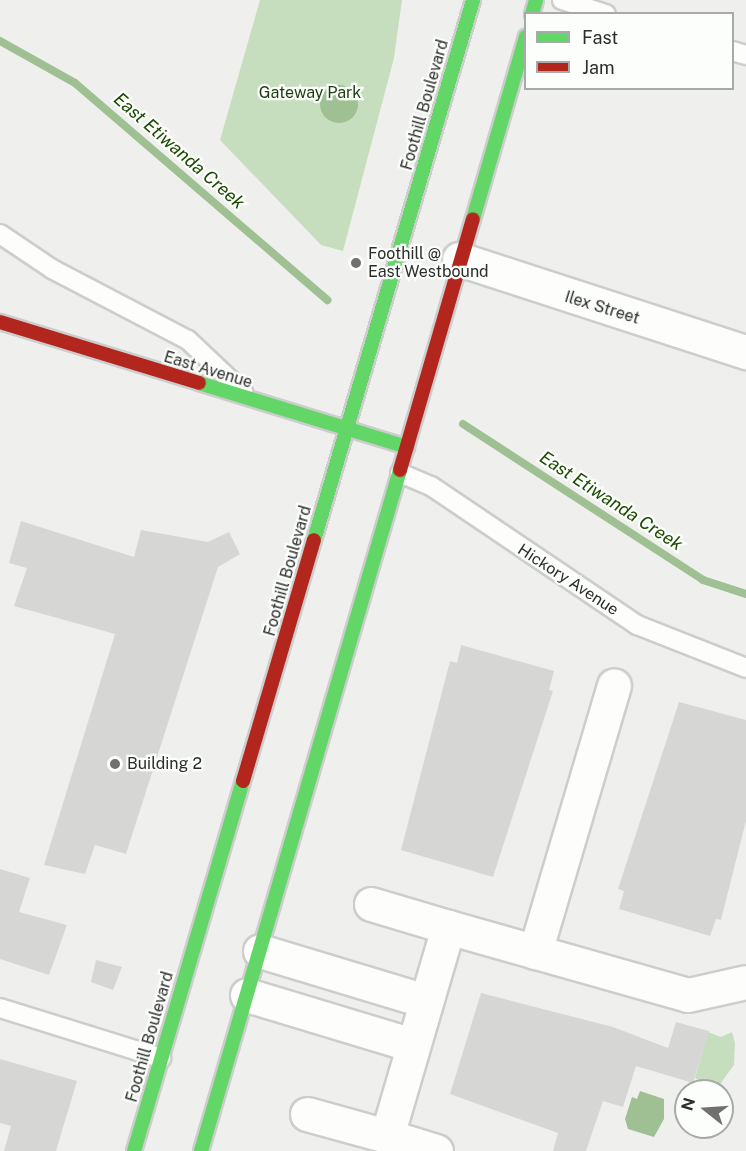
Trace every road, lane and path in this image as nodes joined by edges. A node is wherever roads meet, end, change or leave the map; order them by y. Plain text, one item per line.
1 (473, 0) edge
2 (562, 0) edge
3 (600, 12) edge
4 (524, 40) edge
5 (0, 234) edge
6 (459, 259) junction
7 (0, 322) edge
8 (746, 352) edge
9 (250, 400) junction
10 (346, 430) junction
11 (407, 447) junction
12 (400, 473) junction
13 (746, 668) edge
14 (614, 685) dead end
15 (371, 904) dead end
16 (448, 927) junction
17 (260, 951) junction
18 (535, 952) junction
19 (746, 982) edge
20 (247, 995) junction
21 (426, 1001) junction
22 (0, 1008) edge
23 (411, 1054) junction
24 (161, 1058) junction
25 (307, 1114) dead end
26 (387, 1136) junction
27 (134, 1151) edge
28 (201, 1151) edge
29 (436, 1151) edge

1 - 10 main road, Foothill Boulevard
2 - 3 lane
4 - 6 main road
5 - 9 lane
6 - 8 street, Ilex Street
6 - 11 main road
7 - 9 main road, East Avenue
9 - 10 main road, East Avenue
10 - 11 main road, East Avenue
10 - 24 main road, Foothill Boulevard
11 - 12 main road
12 - 13 lane, Hickory Avenue
12 - 17 main road
14 - 18 street
15 - 16 street
16 - 18 street
16 - 21 street
17 - 20 main road
17 - 21 street
18 - 19 street
20 - 23 street
20 - 28 main road
21 - 23 street
22 - 24 lane
23 - 26 street
24 - 27 main road, Foothill Boulevard
25 - 26 street
26 - 29 street

